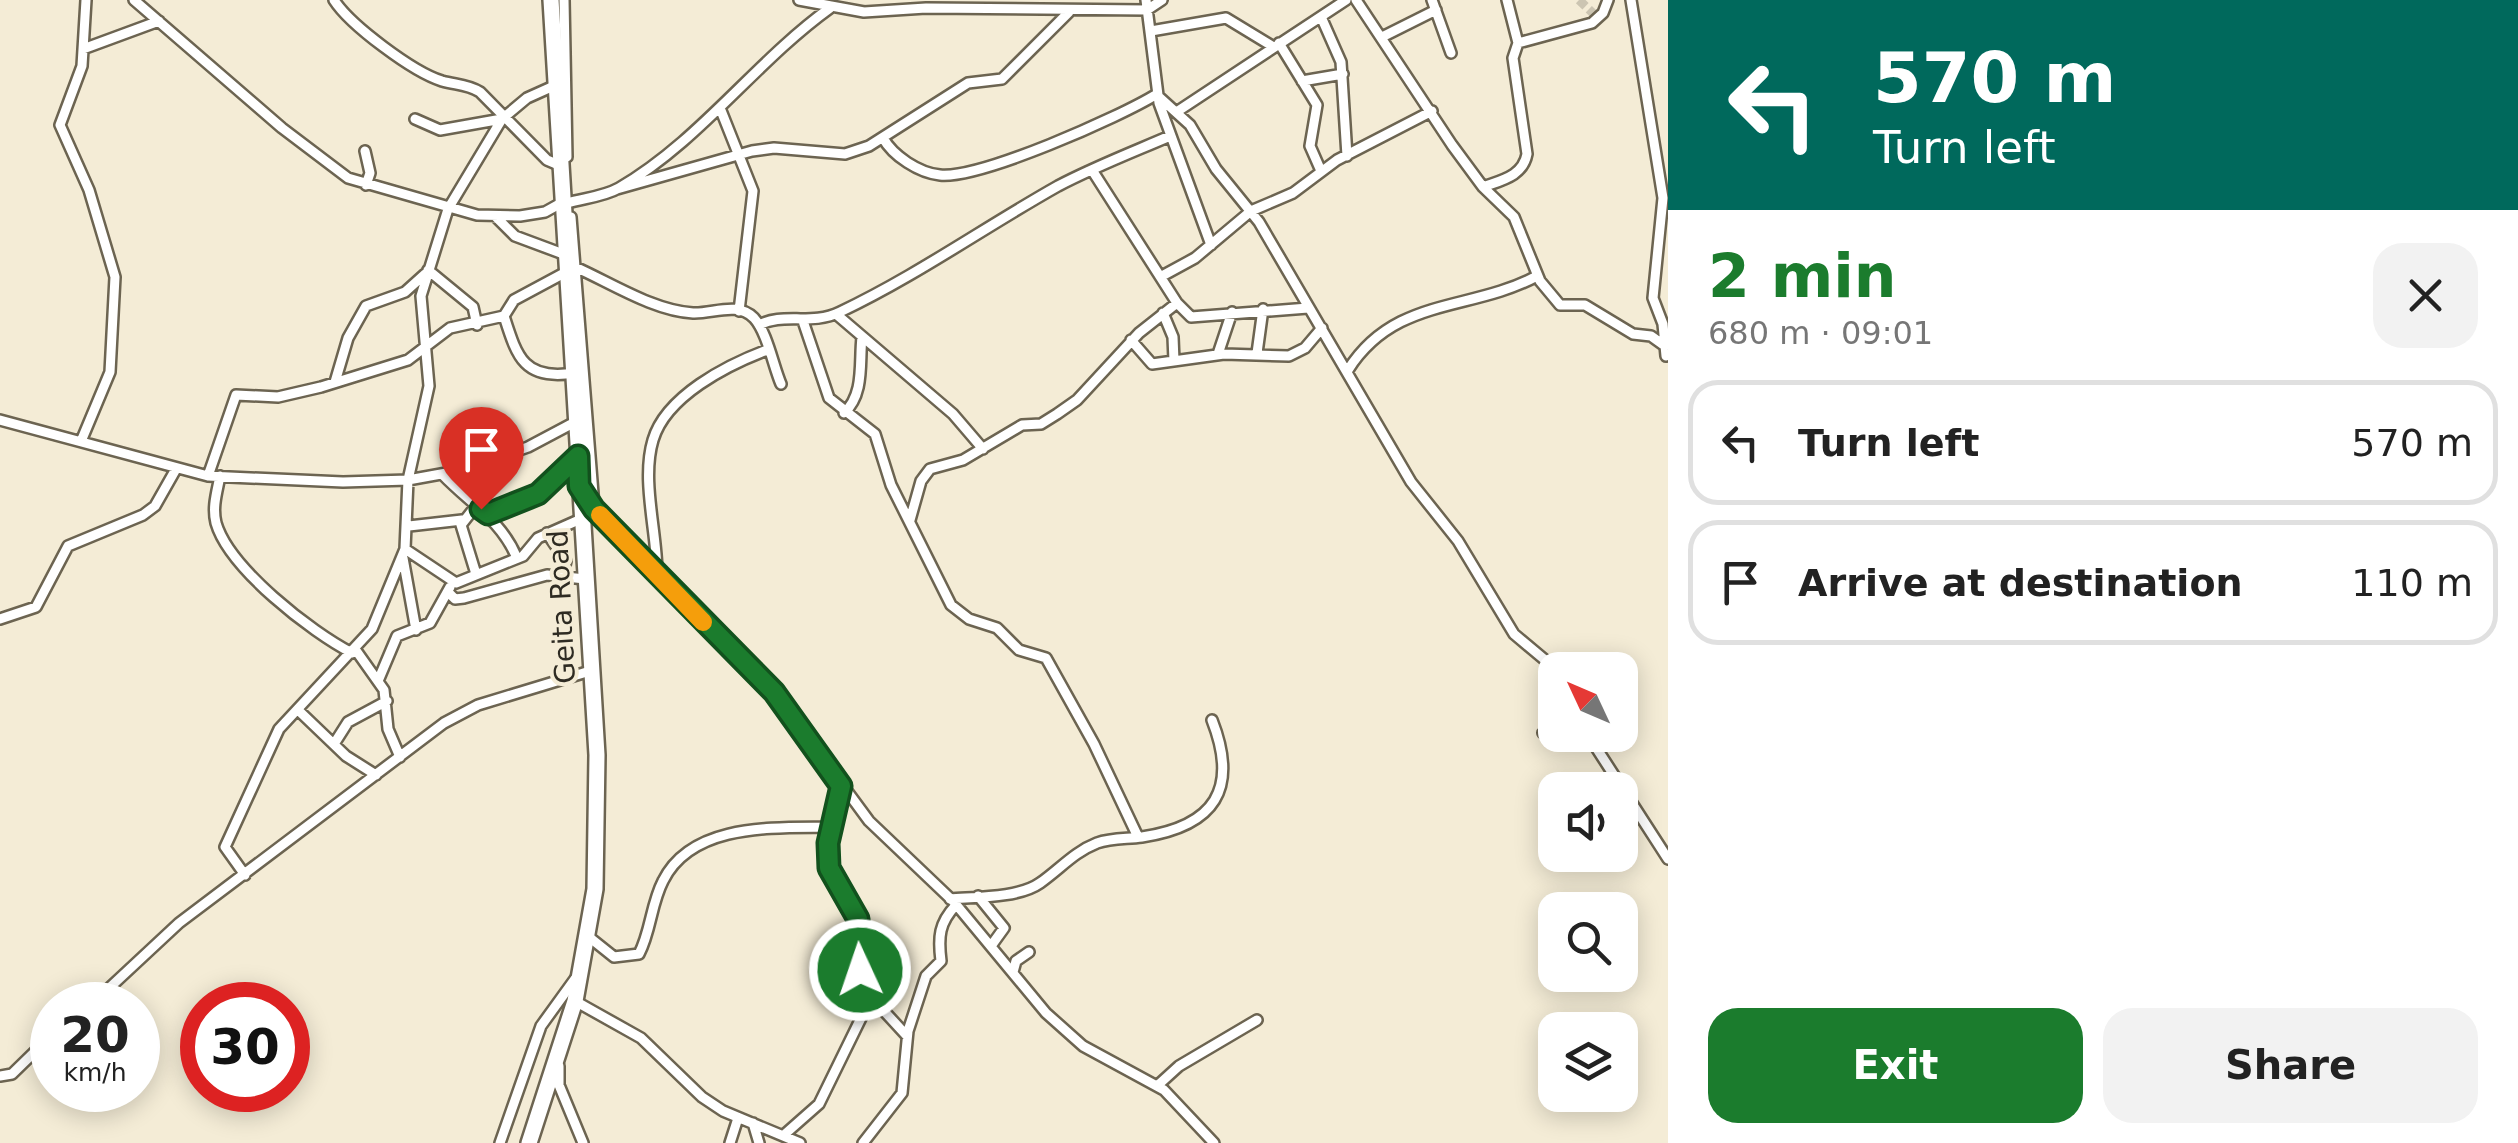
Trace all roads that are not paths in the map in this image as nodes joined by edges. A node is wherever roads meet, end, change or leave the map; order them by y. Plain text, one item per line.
1 (86, 0) edge
2 (134, 0) edge
3 (334, 0) edge
4 (551, 0) edge
5 (564, 0) edge
6 (799, 0) edge
7 (1162, 0) edge
8 (1346, 0) edge
9 (1356, 0) edge
10 (1508, 0) edge
11 (1608, 0) edge
12 (1630, 0) edge
13 (1146, 5) edge
14 (1434, 5) edge
15 (830, 8) junction
16 (1069, 12) junction
17 (1322, 19) junction
18 (159, 21) junction
19 (1151, 31) junction
20 (1382, 37) junction
21 (1518, 43) junction
22 (1275, 45) junction
23 (83, 49) junction
24 (1451, 53) dead end
25 (1343, 74) junction
26 (1302, 81) junction
27 (556, 84) junction
28 (1157, 95) junction
29 (720, 108) junction
30 (1178, 111) junction
31 (1432, 111) junction
32 (504, 116) junction
33 (415, 119) dead end
34 (1170, 136) junction
35 (883, 138) junction
36 (366, 151) dead end
37 (736, 155) junction
38 (1347, 156) junction
39 (562, 166) junction
40 (1092, 170) junction
41 (1320, 170) junction
42 (366, 185) junction
43 (1483, 187) junction
44 (617, 190) junction
45 (565, 203) junction
46 (448, 209) junction
47 (1251, 211) junction
48 (496, 217) junction
49 (1211, 245) junction
50 (570, 264) junction
51 (427, 271) junction
52 (1162, 276) junction
53 (1537, 276) junction
54 (1177, 304) junction
55 (1308, 308) junction
56 (1263, 310) junction
57 (739, 311) junction
58 (1232, 312) junction
59 (1163, 313) junction
60 (836, 314) junction
61 (504, 316) junction
62 (803, 321) junction
63 (477, 325) junction
64 (759, 325) junction
65 (1322, 328) junction
66 (862, 337) junction
67 (1132, 340) junction
68 (767, 350) junction
69 (424, 351) junction
70 (1665, 351) edge
71 (1257, 353) junction
72 (1218, 354) junction
73 (1174, 360) junction
74 (1348, 370) junction
75 (574, 373) junction
76 (335, 382) junction
77 (780, 384) dead end
78 (844, 413) junction
79 (0, 420) edge
80 (576, 421) junction
81 (82, 439) junction
82 (983, 449) junction
83 (578, 456) junction
84 (176, 469) junction
85 (443, 475) junction
86 (208, 476) junction
87 (220, 476) junction
88 (408, 480) junction
89 (476, 506) junction
90 (488, 514) junction
91 (587, 514) junction
92 (462, 520) junction
93 (910, 520) junction
94 (409, 526) junction
95 (547, 533) junction
96 (404, 552) junction
97 (517, 558) junction
98 (657, 573) junction
99 (476, 574) junction
100 (563, 574) junction
101 (585, 579) junction
102 (454, 582) junction
103 (448, 592) junction
104 (0, 619) edge
105 (416, 630) junction
106 (354, 651) junction
107 (1538, 654) edge
108 (590, 671) junction
109 (378, 680) junction
110 (387, 701) junction
111 (298, 710) junction
112 (1212, 720) dead end
113 (334, 744) junction
114 (1599, 752) edge
115 (400, 757) junction
116 (376, 775) junction
117 (841, 786) junction
118 (831, 826) junction
119 (1138, 837) junction
120 (1668, 859) edge
121 (246, 875) junction
122 (978, 896) junction
123 (953, 902) junction
124 (590, 937) junction
125 (990, 946) junction
126 (1029, 952) dead end
127 (584, 966) junction
128 (1013, 972) junction
129 (116, 982) edge
130 (575, 1002) junction
131 (865, 1002) junction
132 (1257, 1020) dead end
133 (907, 1036) junction
134 (559, 1053) junction
135 (30, 1056) edge
136 (0, 1076) edge
137 (1157, 1086) junction
138 (738, 1118) junction
139 (753, 1123) junction
140 (785, 1134) junction
141 (500, 1143) edge
142 (529, 1143) edge
143 (583, 1143) edge
144 (730, 1143) edge
145 (759, 1143) edge
146 (800, 1143) edge
147 (863, 1143) edge
148 (1214, 1143) edge

1 - 23 street
2 - 18 street
3 - 32 street
4 - 27 highway, Geita Road
5 - 45 street
6 - 15 street
7 - 13 street
8 - 17 street
9 - 20 street
10 - 21 street
11 - 21 street
12 - 70 street
13 - 16 street
13 - 19 street
14 - 20 street
14 - 24 street
15 - 16 street
15 - 29 street
16 - 35 street
17 - 22 street
17 - 25 street
18 - 23 street
18 - 42 street
19 - 22 street
19 - 28 street
20 - 31 street
21 - 43 street
22 - 26 street
22 - 30 street
23 - 81 street
25 - 26 street
25 - 38 street
26 - 41 street
27 - 32 street
27 - 39 highway, Geita Road
28 - 30 street
28 - 34 street
28 - 35 street
29 - 37 street
29 - 44 street
30 - 47 street
31 - 38 street
31 - 43 street
32 - 33 street
32 - 39 street
32 - 46 street
34 - 40 street
34 - 49 street
35 - 37 street
36 - 42 street
37 - 44 street
37 - 57 street
38 - 41 street
39 - 45 highway, Geita Road
40 - 52 street
40 - 60 street
41 - 47 street
42 - 46 street
43 - 53 street
44 - 45 street
45 - 48 street
45 - 50 highway, Geita Road
46 - 48 street
46 - 51 street
47 - 49 street
47 - 55 street
48 - 50 street
49 - 52 street
50 - 57 street
50 - 61 street
50 - 75 highway, Geita Road
50 - 91 street
51 - 63 street
51 - 69 street
51 - 76 street
52 - 54 street
53 - 70 street
53 - 74 street
54 - 58 street
54 - 59 street
55 - 56 street
55 - 65 street
56 - 58 street
56 - 71 street
57 - 64 street
58 - 72 street
59 - 67 street
59 - 73 street
60 - 62 street
60 - 66 street
61 - 63 street
61 - 75 street
62 - 64 street
62 - 78 street
63 - 69 street
64 - 68 street
65 - 71 street
65 - 74 street
66 - 78 street
66 - 82 street
67 - 73 street
67 - 82 street
68 - 77 street
68 - 98 street
69 - 76 street
69 - 88 street
71 - 72 street
72 - 73 street
74 - 107 street
75 - 80 highway, Geita Road
76 - 86 street
78 - 93 street
79 - 81 street
80 - 83 highway, Geita Road
80 - 85 street
81 - 84 street
82 - 93 street
83 - 90 street
83 - 91 highway, Geita Road
84 - 86 street
84 - 104 street
85 - 88 street
85 - 89 street
86 - 87 street
87 - 88 street
87 - 106 street
88 - 94 street
89 - 90 street
89 - 92 street
90 - 97 street
91 - 95 street
91 - 98 street
91 - 101 highway, Geita Road
92 - 94 street
92 - 99 street
93 - 119 street
94 - 96 street
95 - 97 street
95 - 100 street
96 - 102 street
96 - 105 street
96 - 106 street
97 - 99 street
98 - 117 street
99 - 102 street
100 - 101 street
100 - 103 street
101 - 108 highway, Geita Road
102 - 103 street
103 - 105 street
105 - 109 street
106 - 109 street
106 - 111 street
108 - 115 street
108 - 124 highway, Geita Road
109 - 110 street
110 - 113 street
110 - 115 street
111 - 113 street
111 - 121 street
112 - 119 street
113 - 116 street
114 - 120 street
115 - 116 street
116 - 121 street
117 - 118 street
117 - 123 street
118 - 124 street
118 - 131 street
119 - 122 street
121 - 129 street
122 - 123 street
122 - 125 street
123 - 125 street
123 - 133 street
124 - 127 highway, Geita Road
125 - 128 street
126 - 128 street
127 - 130 highway, Geita Road
127 - 141 street
128 - 137 street
130 - 134 highway, Geita Road
130 - 138 street
131 - 133 street
131 - 140 street
132 - 137 street
133 - 147 street
134 - 142 highway, Geita Road
134 - 143 street
135 - 136 street
137 - 148 street
138 - 139 street
138 - 144 street
139 - 140 street
139 - 145 street
140 - 146 street

